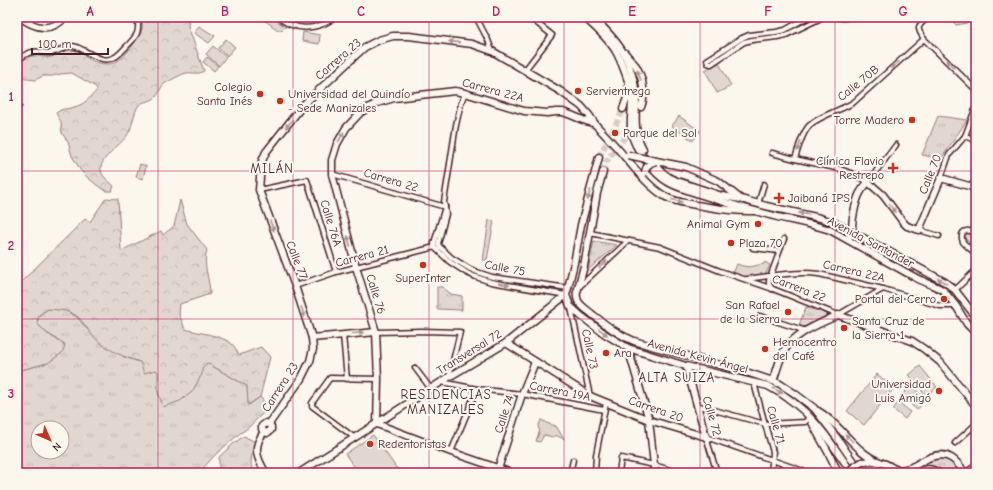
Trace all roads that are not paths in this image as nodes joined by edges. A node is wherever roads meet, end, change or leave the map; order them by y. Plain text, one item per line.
1 (30, 17) edge
2 (138, 17) edge
3 (278, 17) edge
4 (335, 17) edge
5 (476, 17) edge
6 (584, 17) edge
7 (593, 17) edge
8 (808, 17) edge
9 (823, 17) edge
10 (836, 17) edge
11 (852, 17) edge
12 (927, 17) edge
13 (19, 18) edge
14 (63, 18) edge
15 (533, 20) dead end
16 (34, 25) junction
17 (924, 39) junction
18 (620, 48) junction
19 (492, 51) junction
20 (17, 61) edge
21 (525, 70) junction
22 (629, 83) junction
23 (976, 90) edge
24 (466, 93) junction
25 (976, 106) edge
26 (641, 107) tunnel mouth
27 (623, 109) tunnel mouth
28 (595, 124) junction
29 (965, 136) junction
30 (976, 140) edge
31 (896, 145) dead end
32 (620, 152) junction
33 (772, 153) dead end
34 (600, 157) tunnel mouth
35 (795, 159) junction
36 (658, 161) junction
37 (603, 172) tunnel mouth
38 (332, 174) junction
39 (941, 178) junction
40 (645, 180) junction
41 (868, 182) junction
42 (764, 184) dead end
43 (976, 188) edge
44 (258, 190) junction
45 (742, 200) junction
46 (758, 204) junction
47 (445, 207) junction
48 (757, 211) junction
49 (851, 230) junction
50 (918, 230) junction
51 (590, 233) junction
52 (976, 233) edge
53 (940, 236) dead end
54 (784, 239) dead end
55 (847, 239) junction
56 (628, 241) junction
57 (437, 247) junction
58 (576, 247) junction
59 (754, 248) dead end
60 (587, 250) junction
61 (779, 250) junction
62 (976, 254) edge
63 (574, 263) junction
64 (584, 266) junction
65 (356, 267) junction
66 (976, 270) edge
67 (336, 272) junction
68 (770, 276) junction
69 (745, 280) junction
70 (295, 286) junction
71 (578, 287) junction
72 (568, 288) junction
73 (773, 289) junction
74 (883, 289) junction
75 (955, 290) junction
76 (566, 296) junction
77 (570, 306) junction
78 (956, 306) junction
79 (838, 315) junction
80 (760, 316) dead end
81 (976, 317) edge
82 (806, 331) junction
83 (376, 332) junction
84 (976, 333) edge
85 (343, 335) junction
86 (312, 338) junction
87 (506, 343) junction
88 (628, 348) junction
89 (534, 362) junction
90 (686, 366) junction
91 (415, 368) dead end
92 (449, 377) junction
93 (347, 379) junction
94 (378, 379) junction
95 (773, 381) junction
96 (441, 382) junction
97 (754, 383) junction
98 (431, 389) junction
99 (477, 389) junction
100 (522, 394) junction
101 (590, 396) junction
102 (606, 403) junction
103 (696, 405) junction
104 (976, 406) edge
105 (814, 408) junction
106 (604, 410) junction
107 (810, 416) junction
108 (649, 420) junction
109 (378, 424) junction
110 (765, 424) junction
111 (976, 424) edge
112 (706, 437) junction
113 (355, 438) junction
114 (955, 443) dead end
115 (451, 452) junction
116 (573, 460) dead end
117 (772, 460) junction
118 (880, 462) junction
119 (654, 465) junction
120 (976, 466) edge
121 (897, 471) edge
122 (498, 472) edge
123 (266, 473) edge
124 (299, 473) edge
125 (512, 473) edge
126 (570, 473) edge
127 (595, 473) edge
128 (619, 473) edge
129 (654, 473) edge
130 (680, 473) edge
131 (717, 473) edge
132 (771, 473) edge
133 (809, 473) edge
134 (838, 473) edge
135 (847, 473) edge
136 (852, 473) edge
137 (861, 473) edge
138 (916, 473) edge
139 (939, 473) edge
140 (966, 473) edge

1 - 16 main road
2 - 20 street
3 - 4 street
5 - 19 street
6 - 22 main road
7 - 18 main road
8 - 9 street
10 - 11 street
12 - 17 street
13 - 16 main road
14 - 16 main road
15 - 21 street
23 -> 17 street
17 -> 35 street, Calle 70B
26 -> 18 main road
18 - 45 main road
19 - 21 main road, Carrera 23
19 -> 44 main road, Carrera 23
21 - 28 main road, Carrera 23
22 - 27 main road
22 - 48 main road
24 - 28 main road, Carrera 22A
38 -> 24 main road, Carrera 22A
24 - 47 street
25 - 29 street, Calle 70
28 - 32 main road, Carrera 23
29 - 30 street
29 - 39 street, Calle 70
31 - 41 street
32 - 36 main road, Carrera 23, bridge
32 - 40 main road, Carrera 23
33 - 35 street
34 -> 58 main road
35 - 41 street
36 - 40 main road, bridge
36 - 45 main road, Avenida Santander
37 - 51 main road, Avenida Kevin Ángel
38 - 47 street, Carrera 22
65 -> 38 main road, Calle 76
39 - 43 main road
39 - 50 main road, Calle 70
40 -> 48 main road, Avenida Santander
41 - 49 main road
41 -> 50 main road
42 - 46 street
44 - 67 street, Calle 76A
44 -> 70 main road, Calle 77
45 - 46 main road, Avenida Santander
49 -> 46 main road, Avenida Santander
47 - 57 street
48 - 55 main road, Avenida Santander
49 - 55 main road
75 -> 49 main road, Avenida Santander
50 - 53 street
51 - 56 street, Carrera 22
51 - 60 main road, Avenida Kevin Ángel
52 - 62 street
54 - 61 street
55 - 78 main road, Avenida Santander
56 - 69 street, Carrera 22
71 -> 56 street
57 - 65 street, Carrera 21
57 - 72 street, Calle 75
57 -> 76 street
58 - 60 main road
58 - 63 main road
59 - 61 street
60 - 64 main road, Avenida Kevin Ángel
61 - 68 street
63 - 64 main road
63 - 72 main road
64 - 71 main road, Avenida Kevin Ángel
65 - 67 street, Carrera 21
65 - 83 main road, Calle 76
66 - 75 street
67 - 70 street, Carrera 21
68 - 69 street, Carrera 22A
68 - 73 street
68 - 74 street, Carrera 22A
69 - 73 street, Carrera 22
70 -> 86 main road, Calle 77
71 - 95 main road, Avenida Kevin Ángel
72 - 76 main road
73 - 79 street, Carrera 22
74 - 78 street, Carrera 22A
74 - 79 street
75 - 81 main road, Avenida Santander
76 - 77 main road, Avenida Kevin Ángel
76 - 87 main road, Transversal 72
77 -> 88 main road, Avenida Kevin Ángel
77 - 101 street, Calle 73
78 - 84 main road, Avenida Santander
79 - 82 main road
79 - 104 main road, Carrera 22
80 - 82 street
82 - 95 main road
85 -> 83 main road
83 - 92 street
83 - 94 main road, Calle 76
85 - 86 main road
85 - 93 street
86 - 123 main road, Carrera 23
87 - 89 main road, Carrera 20
87 - 92 main road, Transversal 72
88 - 90 main road, Avenida Kevin Ángel
88 - 108 main road
89 - 100 main road, Calle 74
89 - 101 main road, Carrera 20
90 - 97 main road, Avenida Kevin Ángel
90 - 103 main road, Calle 72
91 - 98 street
92 - 96 main road, Transversal 72
93 - 94 street
93 - 113 street
94 - 109 main road, Calle 76
95 - 105 main road, Avenida Kevin Ángel
96 - 98 main road, Transversal 72
96 - 99 street, Carrera 19A
97 -> 107 main road, Avenida Kevin Ángel
97 - 110 street, Calle 71
98 - 109 main road, Transversal 72
99 - 100 street, Carrera 19A
99 - 115 street
100 - 106 street, Carrera 19A
100 - 122 main road, Calle 74
101 - 102 main road, Carrera 20
102 - 106 street
102 - 108 main road, Carrera 20
103 - 110 street
103 - 112 main road, Calle 72
118 -> 105 main road
105 - 137 main road, Avenida Kevin Ángel
106 - 127 street
107 - 110 street
107 - 134 main road
107 - 136 main road, Avenida Kevin Ángel
108 - 112 main road, Carrera 20
108 - 119 main road
109 - 113 main road, Transversal 72
109 - 115 main road
110 - 117 street, Calle 71
111 - 114 street
112 - 117 street, Carrera 20
112 - 131 street, Calle 72
113 - 124 main road, Transversal 72
115 - 122 main road
116 - 126 street
117 - 132 street, Calle 71
117 - 133 street, Carrera 20
118 - 121 main road
118 - 135 main road, bridge
119 - 128 street
119 - 129 main road
119 - 130 street
120 - 140 main road
121 - 140 main road
122 - 125 main road
138 - 139 main road

